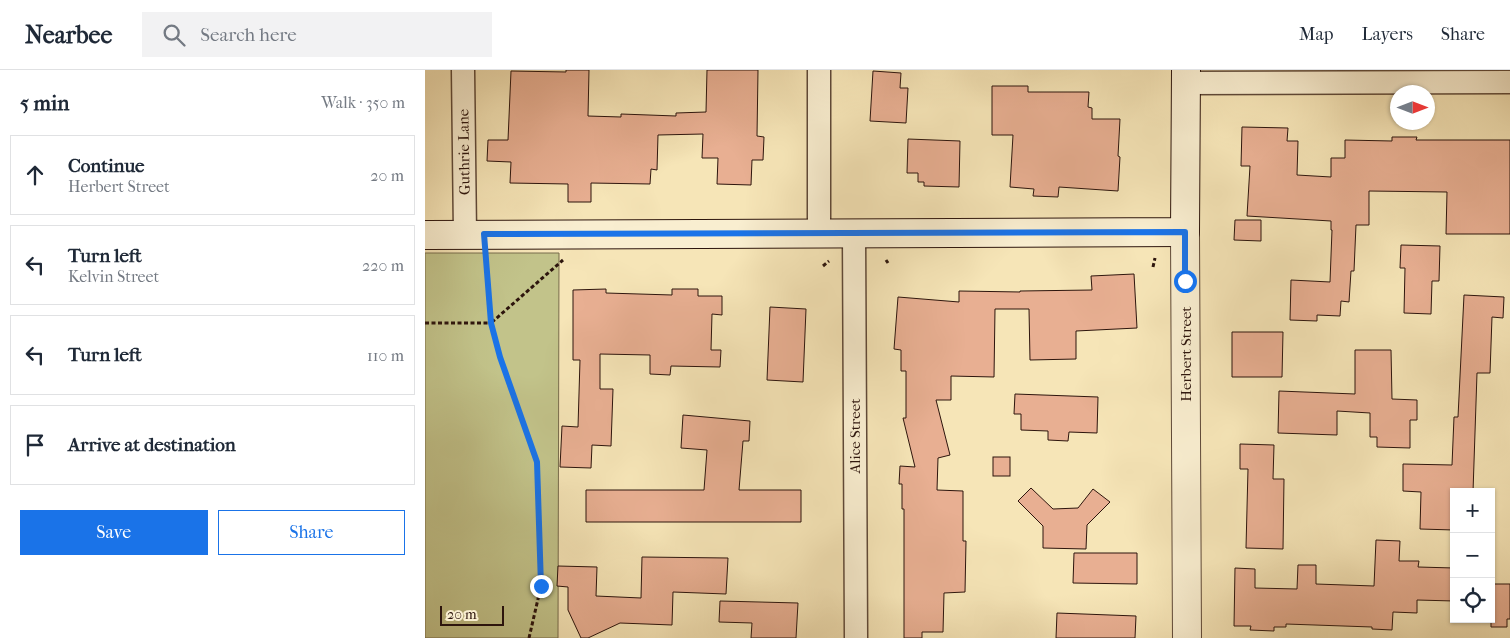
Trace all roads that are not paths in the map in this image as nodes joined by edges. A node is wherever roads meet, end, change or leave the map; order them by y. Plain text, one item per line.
1 (463, 70) edge
2 (819, 70) edge
3 (1185, 76) edge
4 (1510, 82) edge
5 (1185, 232) junction
6 (854, 233) junction
7 (475, 234) junction
8 (819, 234) junction
9 (425, 235) edge
10 (856, 638) edge
11 (1187, 638) edge

1 - 7 street, Guthrie Lane
2 - 8 street
3 - 4 street
3 - 5 main road, Herbert Street
5 - 6 main road
5 - 11 main road, Herbert Street
6 - 8 main road
6 - 10 street, Alice Street
7 - 8 main road
7 - 9 main road

